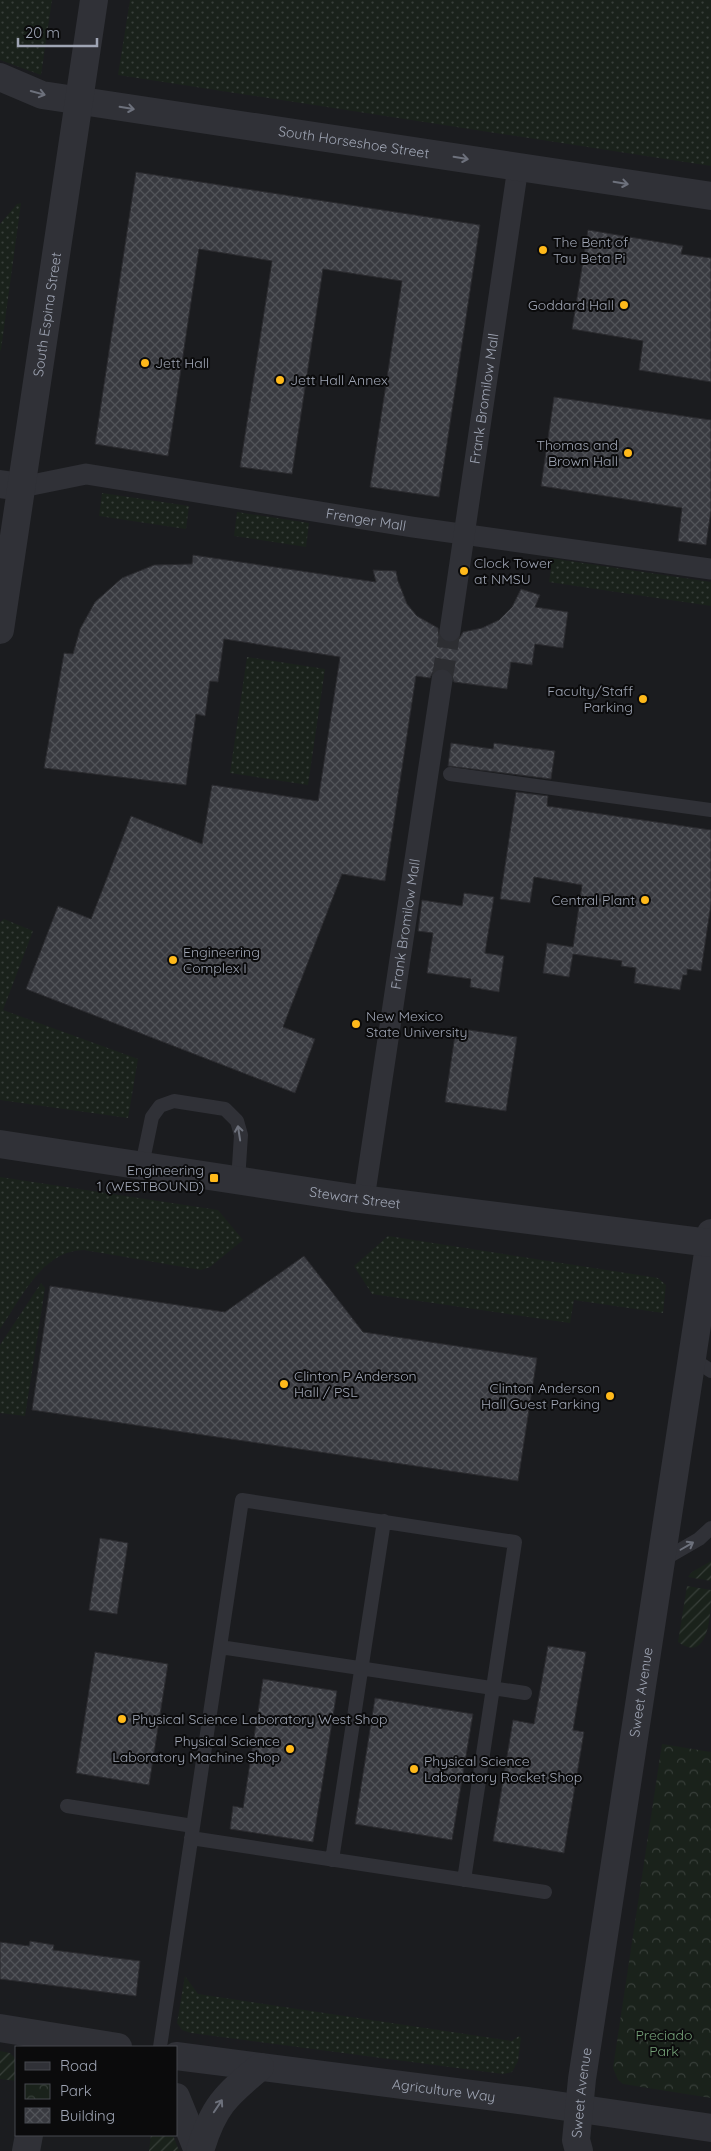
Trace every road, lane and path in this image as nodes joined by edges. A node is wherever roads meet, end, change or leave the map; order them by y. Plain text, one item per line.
1 (94, 0) edge
2 (0, 77) edge
3 (79, 101) junction
4 (518, 167) junction
5 (711, 196) edge
6 (11, 486) edge
7 (465, 533) junction
8 (711, 569) edge
9 (0, 630) edge
10 (450, 631) tunnel mouth
11 (442, 680) tunnel mouth
12 (450, 774) dead end
13 (711, 810) edge
14 (0, 1144) edge
15 (142, 1165) junction
16 (238, 1181) junction
17 (364, 1200) junction
18 (710, 1240) edge
19 (702, 1365) edge
20 (384, 1521) junction
21 (711, 1528) edge
22 (660, 1562) junction
23 (220, 1646) junction
24 (361, 1668) junction
25 (493, 1688) junction
26 (525, 1693) dead end
27 (67, 1806) dead end
28 (192, 1832) junction
29 (332, 1860) junction
30 (464, 1880) junction
31 (546, 1892) dead end
32 (0, 2028) edge
33 (44, 2041) edge
34 (106, 2046) edge
35 (160, 2046) edge
36 (178, 2056) edge
37 (260, 2067) junction
38 (178, 2101) edge
39 (578, 2108) junction
40 (711, 2128) edge
41 (29, 2136) edge
42 (26, 2151) edge
43 (199, 2151) edge
44 (579, 2151) edge

1 - 3 street, South Espina Street
2 -> 3 street, South Horseshoe Street
3 -> 4 street, South Horseshoe Street
3 - 6 street, South Espina Street
4 -> 5 street, South Horseshoe Street
4 - 7 street, Frank Bromilow Mall
6 - 7 street, Frenger Mall
6 - 9 street, South Espina Street
7 - 8 street, Frenger Mall
7 - 10 street, Frank Bromilow Mall
11 - 17 street, Frank Bromilow Mall
12 - 13 lane
14 - 15 street, Stewart Street
15 - 16 street, Stewart Street
16 -> 15 lane
16 - 17 street, Stewart Street
17 - 18 street, Stewart Street
18 - 19 street, Sweet Avenue
19 - 22 street, Sweet Avenue
20 - 23 lane
20 - 24 lane
20 - 25 lane
22 -> 21 lane
22 - 39 street, Sweet Avenue
23 - 24 lane
23 - 28 lane
24 - 25 lane
24 - 29 lane
25 - 26 lane
25 - 30 lane
27 - 28 lane
28 - 29 lane
28 - 35 lane
29 - 30 lane
30 - 31 lane
32 - 33 street
33 - 34 street
36 - 37 street, Agriculture Way
37 - 39 street, Agriculture Way
43 -> 37 street
38 - 43 street
39 - 40 street, Agriculture Way
39 - 44 street, Sweet Avenue
41 - 42 street

